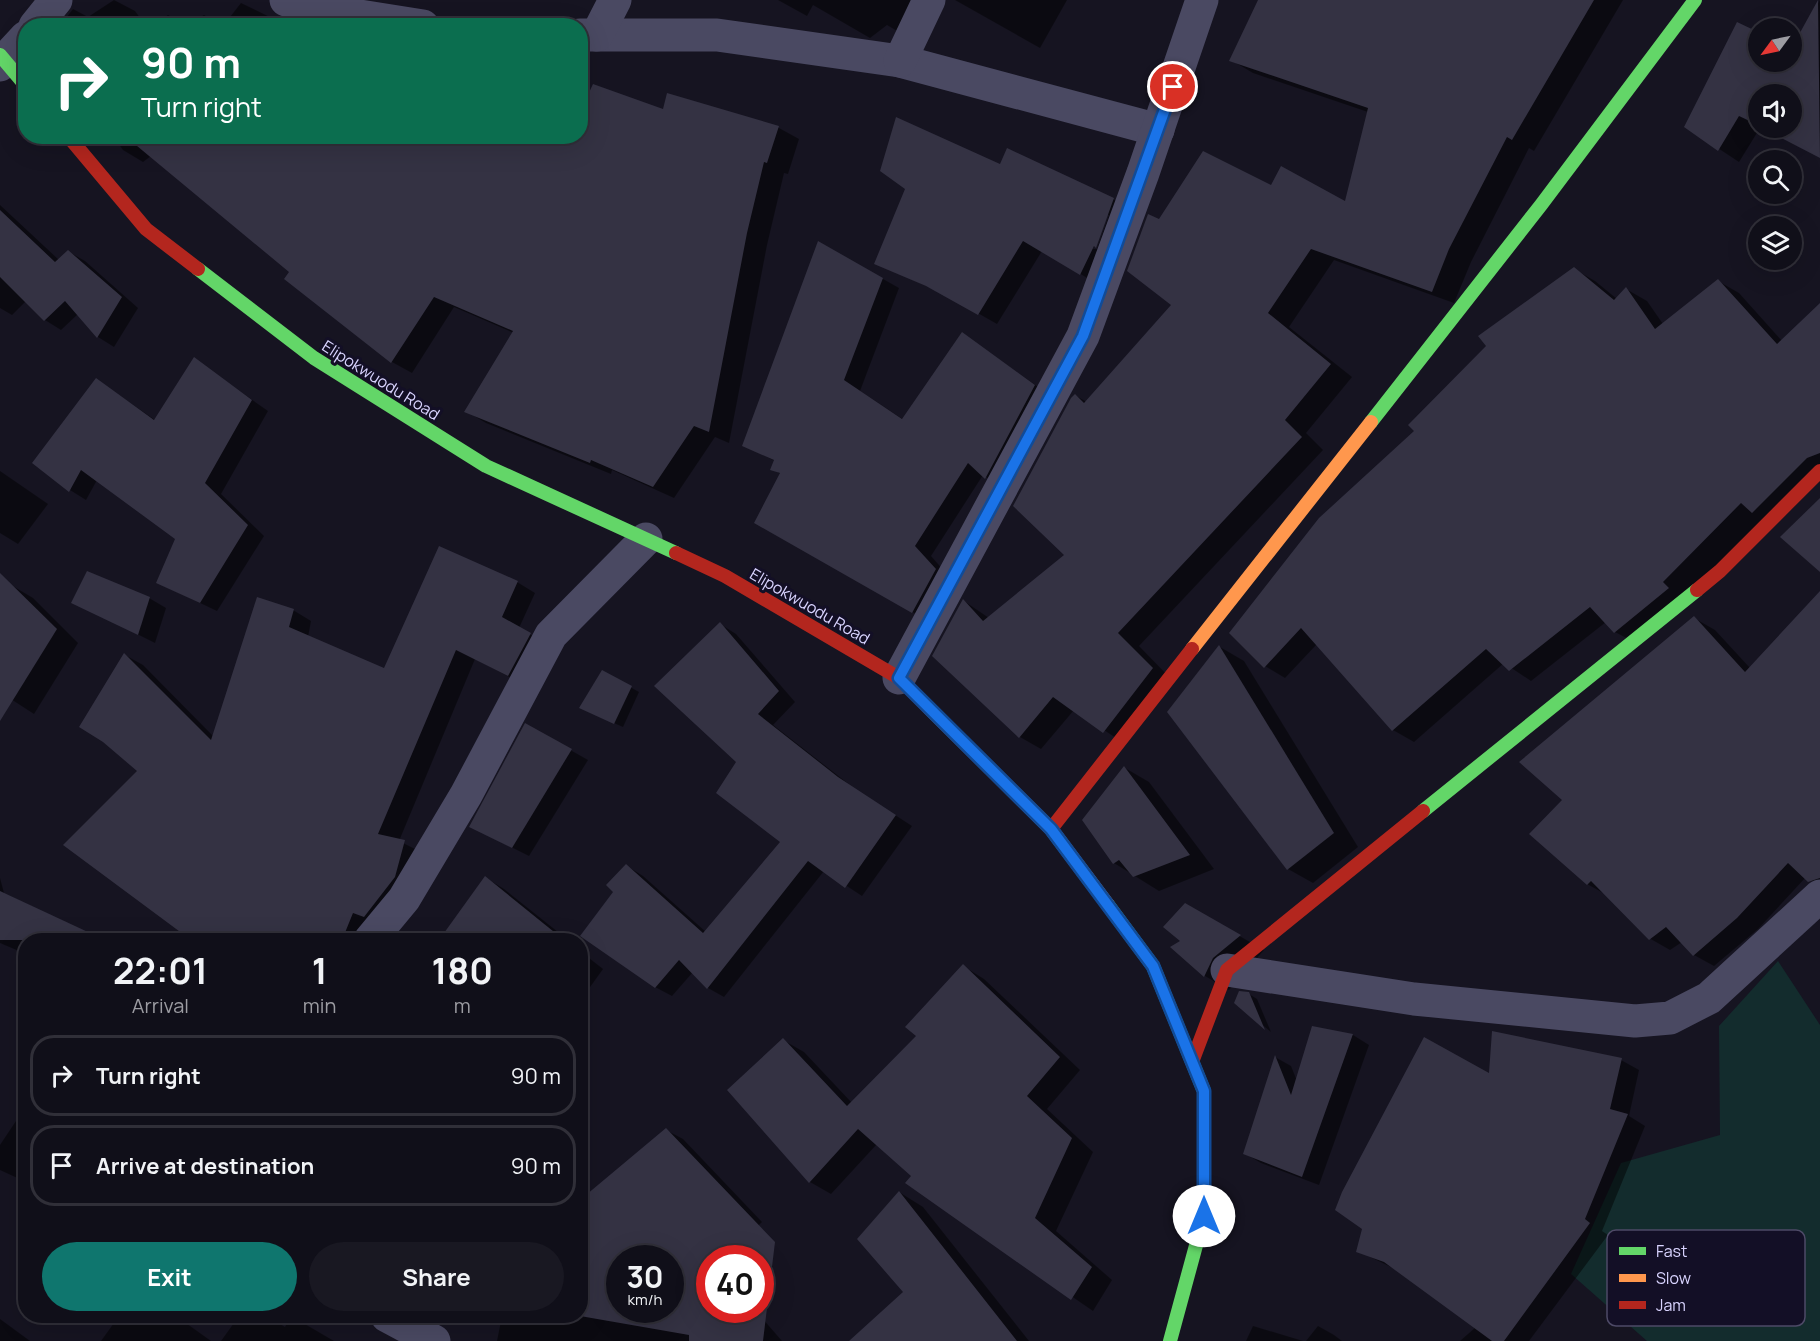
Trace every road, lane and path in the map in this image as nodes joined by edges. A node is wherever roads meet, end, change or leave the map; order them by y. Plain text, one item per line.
1 (56, 0) edge
2 (286, 0) edge
3 (615, 0) edge
4 (929, 0) edge
5 (1202, 0) edge
6 (1695, 0) edge
7 (41, 18) edge
8 (372, 18) edge
9 (589, 34) edge
10 (18, 50) edge
11 (900, 61) junction
12 (8, 67) edge
13 (1158, 130) junction
14 (75, 144) edge
15 (1820, 471) edge
16 (646, 539) junction
17 (899, 678) junction
18 (1051, 829) junction
19 (1820, 896) edge
20 (376, 933) edge
21 (1227, 970) junction
22 (1192, 1062) junction
23 (400, 1323) edge
24 (434, 1341) edge
25 (1170, 1341) edge

1 - 7 street
2 - 8 street
3 - 9 street
4 - 11 street
5 - 13 street
6 - 18 street
9 - 11 street
10 - 12 street
11 - 13 street
13 - 17 street
14 - 16 street, Elipokwuodu Road
15 - 21 street
16 - 17 street, Elipokwuodu Road
16 - 20 street
17 - 18 street, Elipokwuodu Road
18 - 22 street, Elipokwuodu Road
19 - 21 street
21 - 22 street
22 - 25 street, Elipokwuodu Road
23 - 24 street

